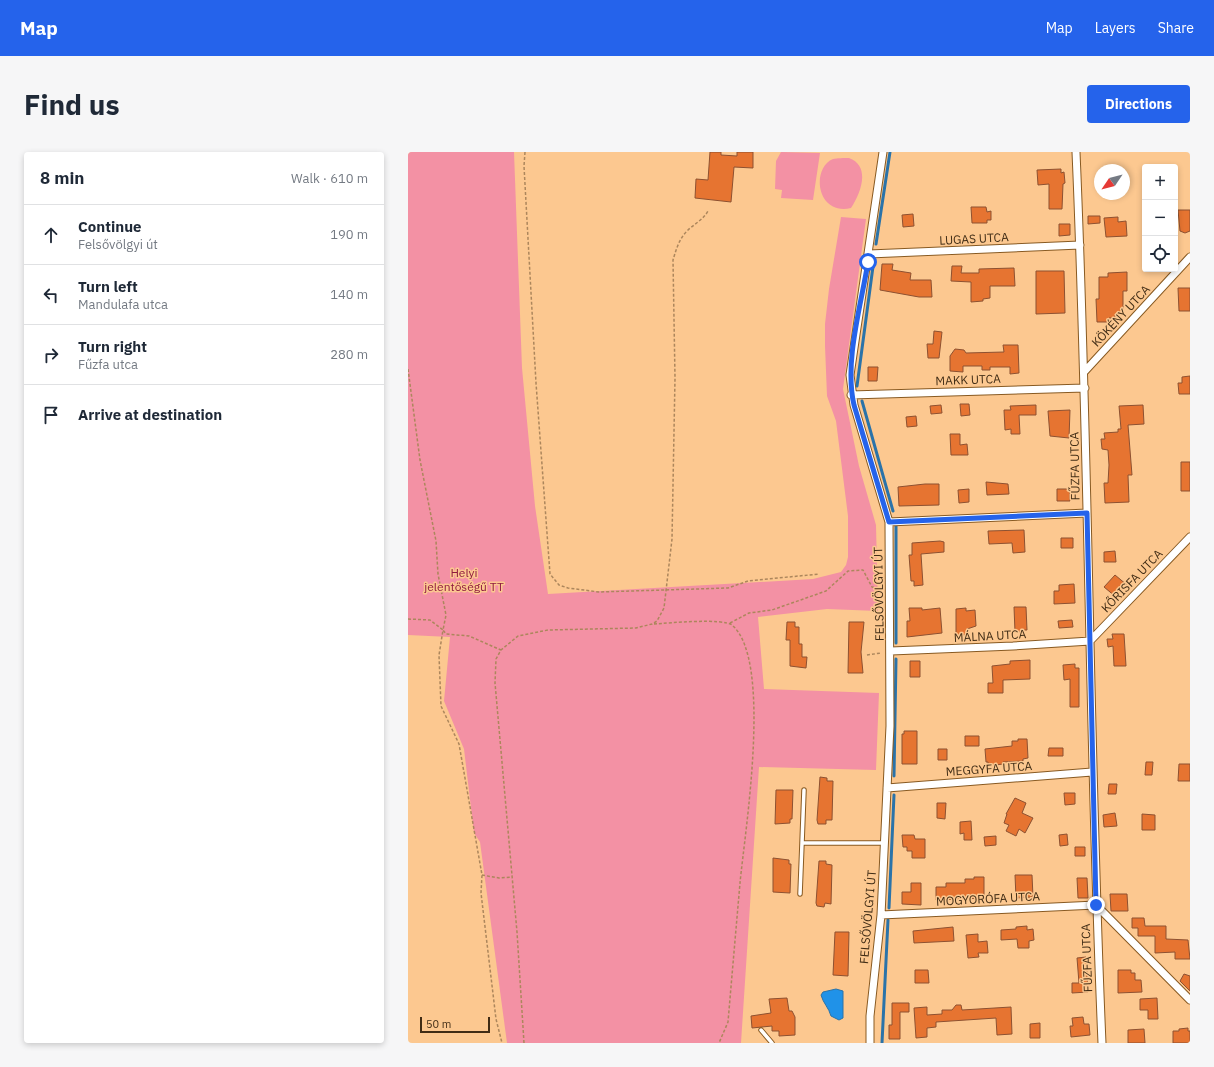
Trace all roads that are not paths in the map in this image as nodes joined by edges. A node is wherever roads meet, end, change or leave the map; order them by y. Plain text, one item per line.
1 (883, 152) edge
2 (1076, 152) edge
3 (1080, 245) junction
4 (869, 254) junction
5 (1190, 257) edge
6 (1085, 371) junction
7 (1085, 388) junction
8 (852, 395) junction
9 (1087, 513) junction
10 (889, 522) junction
11 (1190, 537) edge
12 (1090, 641) junction
13 (891, 652) junction
14 (1092, 772) junction
15 (887, 788) junction
16 (804, 790) dead end
17 (802, 843) junction
18 (885, 843) junction
19 (800, 894) dead end
20 (1096, 905) junction
21 (881, 915) junction
22 (1190, 1000) edge
23 (761, 1030) dead end
24 (772, 1043) edge
25 (870, 1043) edge
26 (1102, 1043) edge

1 - 4 street, FELSŐVÖLGYI ÚT
2 - 3 street, FŰZFA UTCA
3 - 4 street, LUGAS UTCA
3 - 6 street, FŰZFA UTCA
4 - 8 street, FELSŐVÖLGYI ÚT
5 - 6 street, KÖKÉNY UTCA
6 - 7 street, FŰZFA UTCA
7 - 8 street, MAKK UTCA
7 - 9 street, FŰZFA UTCA
8 - 10 street, FELSŐVÖLGYI ÚT
9 - 10 street
9 - 12 street, FŰZFA UTCA
10 - 13 street, FELSŐVÖLGYI ÚT
11 - 12 street, KŐRISFA UTCA
12 - 13 street, MÁLNA UTCA
12 - 14 street, FŰZFA UTCA
13 - 15 street, FELSŐVÖLGYI ÚT
14 - 15 street, MEGGYFA UTCA
14 - 20 street, FŰZFA UTCA
15 - 18 street, FELSŐVÖLGYI ÚT
16 - 17 lane
17 - 18 lane
17 - 19 lane
18 - 21 street, FELSŐVÖLGYI ÚT
20 - 21 street, MOGYORÓFA UTCA
20 - 22 street
20 - 26 street, FŰZFA UTCA
21 - 25 street, FELSŐVÖLGYI ÚT
23 - 24 lane

